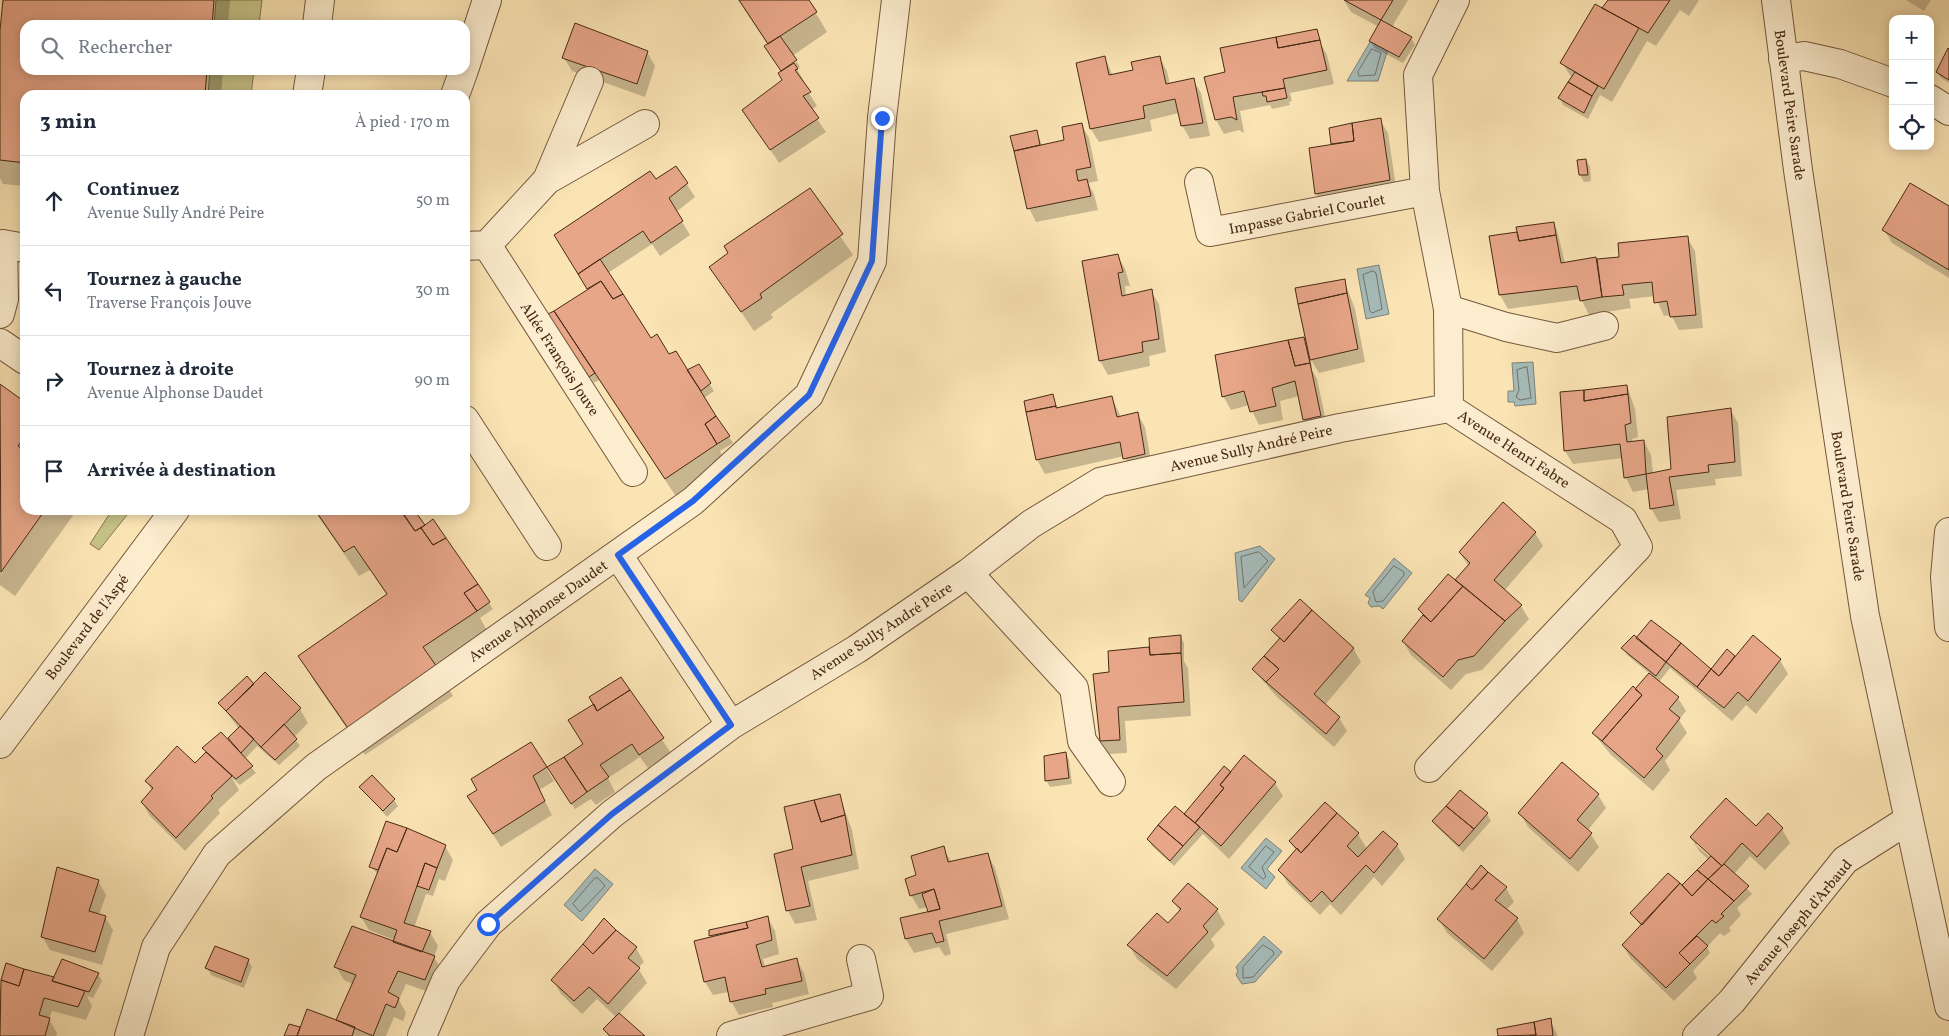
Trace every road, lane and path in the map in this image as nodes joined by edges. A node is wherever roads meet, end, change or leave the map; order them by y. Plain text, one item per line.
1 (320, 0) edge
2 (487, 0) edge
3 (896, 0) edge
4 (1455, 0) edge
5 (1776, 0) edge
6 (318, 20) edge
7 (470, 53) edge
8 (1783, 59) junction
9 (310, 75) edge
10 (463, 75) edge
11 (588, 81) dead end
12 (1889, 82) edge
13 (308, 90) edge
14 (457, 90) edge
15 (1934, 102) edge
16 (1949, 111) edge
17 (645, 124) dead end
18 (548, 180) junction
19 (1199, 182) dead end
20 (1425, 191) junction
21 (476, 246) edge
22 (20, 247) edge
23 (1448, 309) junction
24 (0, 314) edge
25 (1604, 326) dead end
26 (0, 343) edge
27 (20, 357) edge
28 (1450, 408) junction
29 (470, 428) edge
30 (634, 472) dead end
31 (171, 515) edge
32 (1949, 532) edge
33 (548, 546) dead end
34 (618, 555) junction
35 (968, 573) junction
36 (1948, 595) edge
37 (1949, 627) edge
38 (731, 725) junction
39 (0, 744) edge
40 (1429, 768) dead end
41 (1111, 782) dead end
42 (1908, 820) junction
43 (861, 959) dead end
44 (1949, 1006) edge
45 (129, 1036) edge
46 (422, 1036) edge
47 (732, 1036) edge
48 (1697, 1036) edge

1 - 6 street
2 - 7 street
3 - 34 street, Avenue Alphonse Daudet
4 - 20 street, Avenue Henri Fabre
5 - 8 street, Boulevard Peire Sarade
8 - 12 street
8 - 42 street, Boulevard Peire Sarade
9 - 13 street
10 - 14 street
11 - 18 street, Allée François Jouve
15 - 16 street
17 - 18 street, Allée François Jouve
18 - 21 street, Allée François Jouve
19 - 20 street, Impasse Gabriel Courlet
20 - 23 street, Avenue Henri Fabre
21 - 30 street, Allée François Jouve
22 - 24 street
23 - 25 street
23 - 28 street, Avenue Henri Fabre
26 - 27 street
28 - 35 street, Avenue Sully André Peire
28 - 40 street, Avenue Henri Fabre
29 - 33 street
31 - 39 street, Boulevard de l'Aspé
32 - 36 street
34 - 38 street
34 - 45 street, Avenue Alphonse Daudet
35 - 38 street, Avenue Sully André Peire
35 - 41 street
36 - 37 street
38 - 46 street, Avenue Sully André Peire
42 - 44 street, Boulevard Peire Sarade
42 - 48 street, Avenue Joseph d'Arbaud
43 - 47 street

